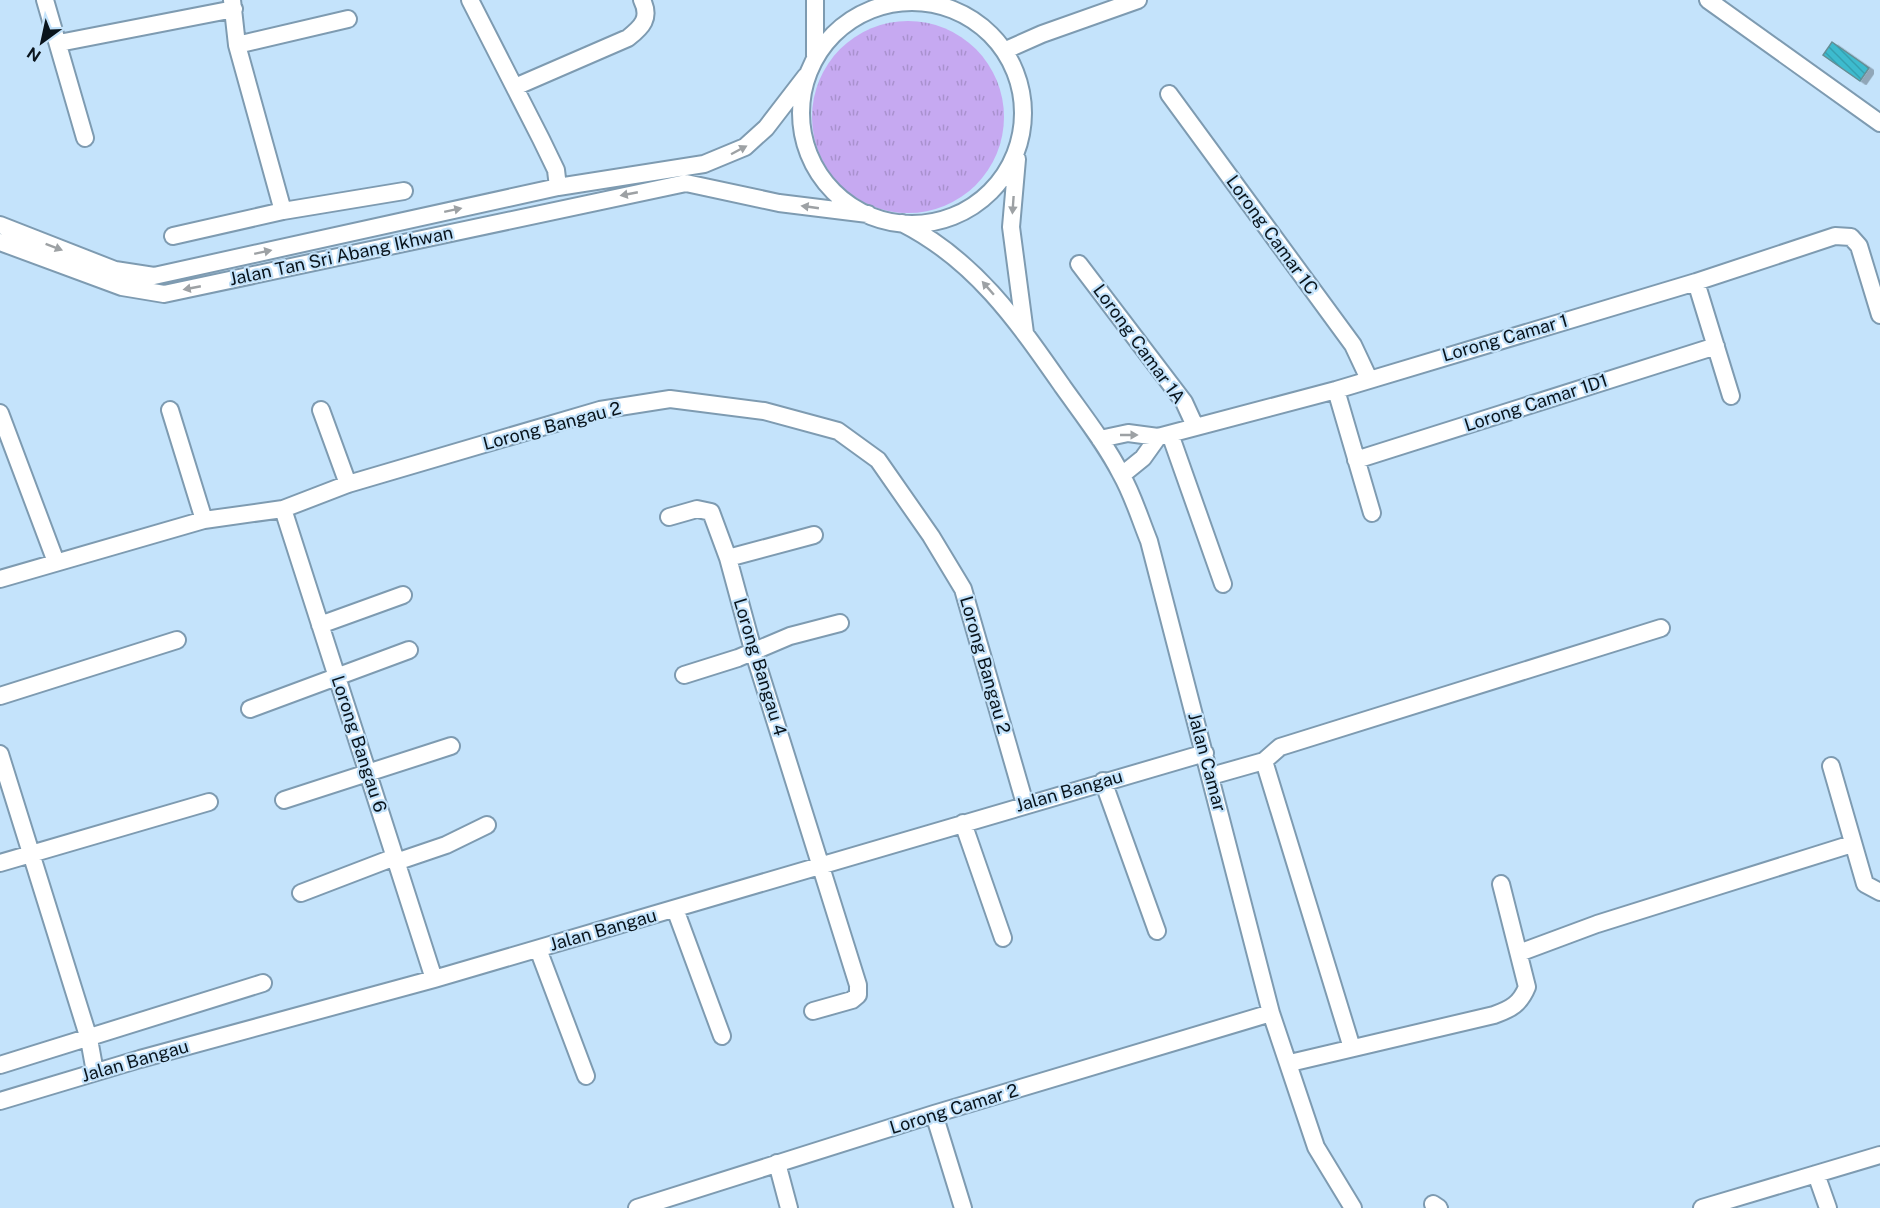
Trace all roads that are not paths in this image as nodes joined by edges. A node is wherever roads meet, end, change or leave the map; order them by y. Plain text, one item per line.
1 (45, 0) edge
2 (470, 0) edge
3 (642, 0) edge
4 (815, 0) edge
5 (1138, 0) edge
6 (1708, 0) edge
7 (930, 1) edge
8 (233, 4) edge
9 (348, 19) dead end
10 (59, 43) junction
11 (237, 45) junction
12 (1006, 50) junction
13 (815, 57) junction
14 (807, 76) junction
15 (515, 87) junction
16 (1169, 94) dead end
17 (1880, 123) edge
18 (86, 138) dead end
19 (1018, 146) junction
20 (685, 175) junction
21 (558, 186) junction
22 (404, 190) dead end
23 (283, 211) junction
24 (868, 214) junction
25 (902, 223) junction
26 (0, 225) edge
27 (173, 236) dead end
28 (0, 242) edge
29 (1079, 264) dead end
30 (1696, 282) junction
31 (1880, 315) edge
32 (1025, 333) junction
33 (1716, 346) junction
34 (1369, 379) junction
35 (1336, 390) junction
36 (1731, 396) dead end
37 (170, 410) dead end
38 (321, 410) dead end
39 (0, 413) edge
40 (1195, 426) junction
41 (1164, 436) junction
42 (1100, 439) junction
43 (1356, 460) junction
44 (1122, 475) junction
45 (348, 484) junction
46 (283, 510) junction
47 (1372, 513) dead end
48 (669, 517) dead end
49 (204, 520) junction
50 (814, 535) dead end
51 (728, 558) junction
52 (56, 562) junction
53 (0, 579) edge
54 (1223, 584) dead end
55 (403, 595) dead end
56 (840, 624) dead end
57 (320, 625) junction
58 (1662, 628) dead end
59 (177, 640) dead end
60 (409, 650) dead end
61 (753, 650) junction
62 (684, 675) dead end
63 (337, 677) junction
64 (0, 696) edge
65 (250, 709) dead end
66 (451, 746) dead end
67 (1205, 753) junction
68 (0, 754) edge
69 (1264, 760) junction
70 (1831, 766) dead end
71 (368, 772) junction
72 (1211, 776) junction
73 (1103, 781) junction
74 (284, 800) dead end
75 (209, 802) dead end
76 (1025, 804) junction
77 (963, 823) junction
78 (486, 825) dead end
79 (1852, 844) junction
80 (31, 854) junction
81 (396, 860) junction
82 (0, 864) edge
83 (821, 865) junction
84 (1501, 884) dead end
85 (1877, 892) edge
86 (301, 893) dead end
87 (675, 909) junction
88 (1157, 931) dead end
89 (1003, 938) dead end
90 (538, 949) junction
91 (1519, 953) junction
92 (434, 979) junction
93 (263, 984) dead end
94 (813, 1011) dead end
95 (1271, 1013) junction
96 (722, 1036) dead end
97 (88, 1039) junction
98 (1352, 1048) junction
99 (1290, 1063) junction
100 (0, 1065) edge
101 (95, 1072) junction
102 (586, 1076) dead end
103 (0, 1101) edge
104 (934, 1114) junction
105 (1880, 1155) edge
106 (777, 1163) junction
107 (1816, 1174) junction
108 (638, 1208) edge
109 (789, 1208) edge
110 (963, 1208) edge
111 (1353, 1208) edge
112 (1702, 1208) edge
113 (1828, 1208) edge

1 - 10 street
2 - 15 street
3 - 15 street
4 - 13 street
5 - 12 street
6 - 17 street
7 - 12 street
7 - 13 street
8 - 10 street
8 - 11 street
9 - 11 street
10 - 18 street
11 - 23 street
12 - 19 street
13 - 14 street
20 -> 14 street
14 - 24 street
15 - 21 street
16 - 34 street, Lorong Camar 1C
19 - 25 street
19 -> 32 street, Jalan Camar
20 - 21 street, Jalan Tan Sri Abang Ikhwan
24 -> 20 street
20 -> 28 street, Jalan Tan Sri Abang Ikhwan
26 -> 21 street, Jalan Tan Sri Abang Ikhwan
22 - 23 street
23 - 27 street
24 - 25 street
32 -> 25 street, Jalan Camar
29 - 40 street, Lorong Camar 1A
30 - 31 street, Lorong Camar 1
30 - 33 street
30 - 34 street, Lorong Camar 1
32 - 42 street, Jalan Camar
33 - 36 street
33 - 43 street, Lorong Camar 1D1
34 - 35 street, Lorong Camar 1
35 - 40 street, Lorong Camar 1
35 - 43 street
37 - 49 street
38 - 45 street
39 - 52 street
40 - 41 street, Lorong Camar 1
42 -> 41 street, Lorong Camar 1
41 - 44 street
41 - 54 street
42 - 44 street, Jalan Camar
43 - 47 street
44 - 67 street, Jalan Camar
45 - 46 street, Lorong Bangau 2
45 - 76 street, Lorong Bangau 2
46 - 49 street, Lorong Bangau 2
46 - 57 street, Lorong Bangau 6
48 - 51 street, Lorong Bangau 4
49 - 52 street, Lorong Bangau 2
50 - 51 street
51 - 61 street, Lorong Bangau 4
52 - 53 street, Lorong Bangau 2
55 - 57 street
56 - 61 street
57 - 63 street, Lorong Bangau 6
58 - 69 street
59 - 64 street
60 - 63 street
61 - 62 street
61 - 83 street, Lorong Bangau 4
63 - 65 street
63 - 71 street, Lorong Bangau 6
66 - 71 street
67 - 72 street, Jalan Camar
67 - 73 street, Jalan Bangau
68 - 80 street
69 - 72 street
69 - 98 street
70 - 79 street
71 - 74 street
71 - 81 street, Lorong Bangau 6
72 - 95 street, Jalan Camar
73 - 76 street, Jalan Bangau
73 - 88 street
75 - 80 street
76 - 77 street, Jalan Bangau
77 - 83 street, Jalan Bangau
77 - 89 street
78 - 81 street
79 - 85 street
79 - 91 street
80 - 82 street
80 - 97 street
81 - 86 street
81 - 92 street, Lorong Bangau 6
83 - 87 street, Jalan Bangau
83 - 94 street, Lorong Bangau 4
84 - 91 street
87 - 90 street, Jalan Bangau
87 - 96 street
90 - 92 street, Jalan Bangau
90 - 102 street
91 - 98 street
92 - 101 street, Jalan Bangau
93 - 97 street
95 - 99 street, Jalan Camar
95 - 104 street, Lorong Camar 2
97 - 100 street
97 - 101 street
98 - 99 street
99 - 111 street, Jalan Camar
101 - 103 street, Jalan Bangau
104 - 106 street, Lorong Camar 2
104 - 110 street
105 - 107 street
106 - 108 street, Lorong Camar 2
106 - 109 street
107 - 112 street
107 - 113 street

